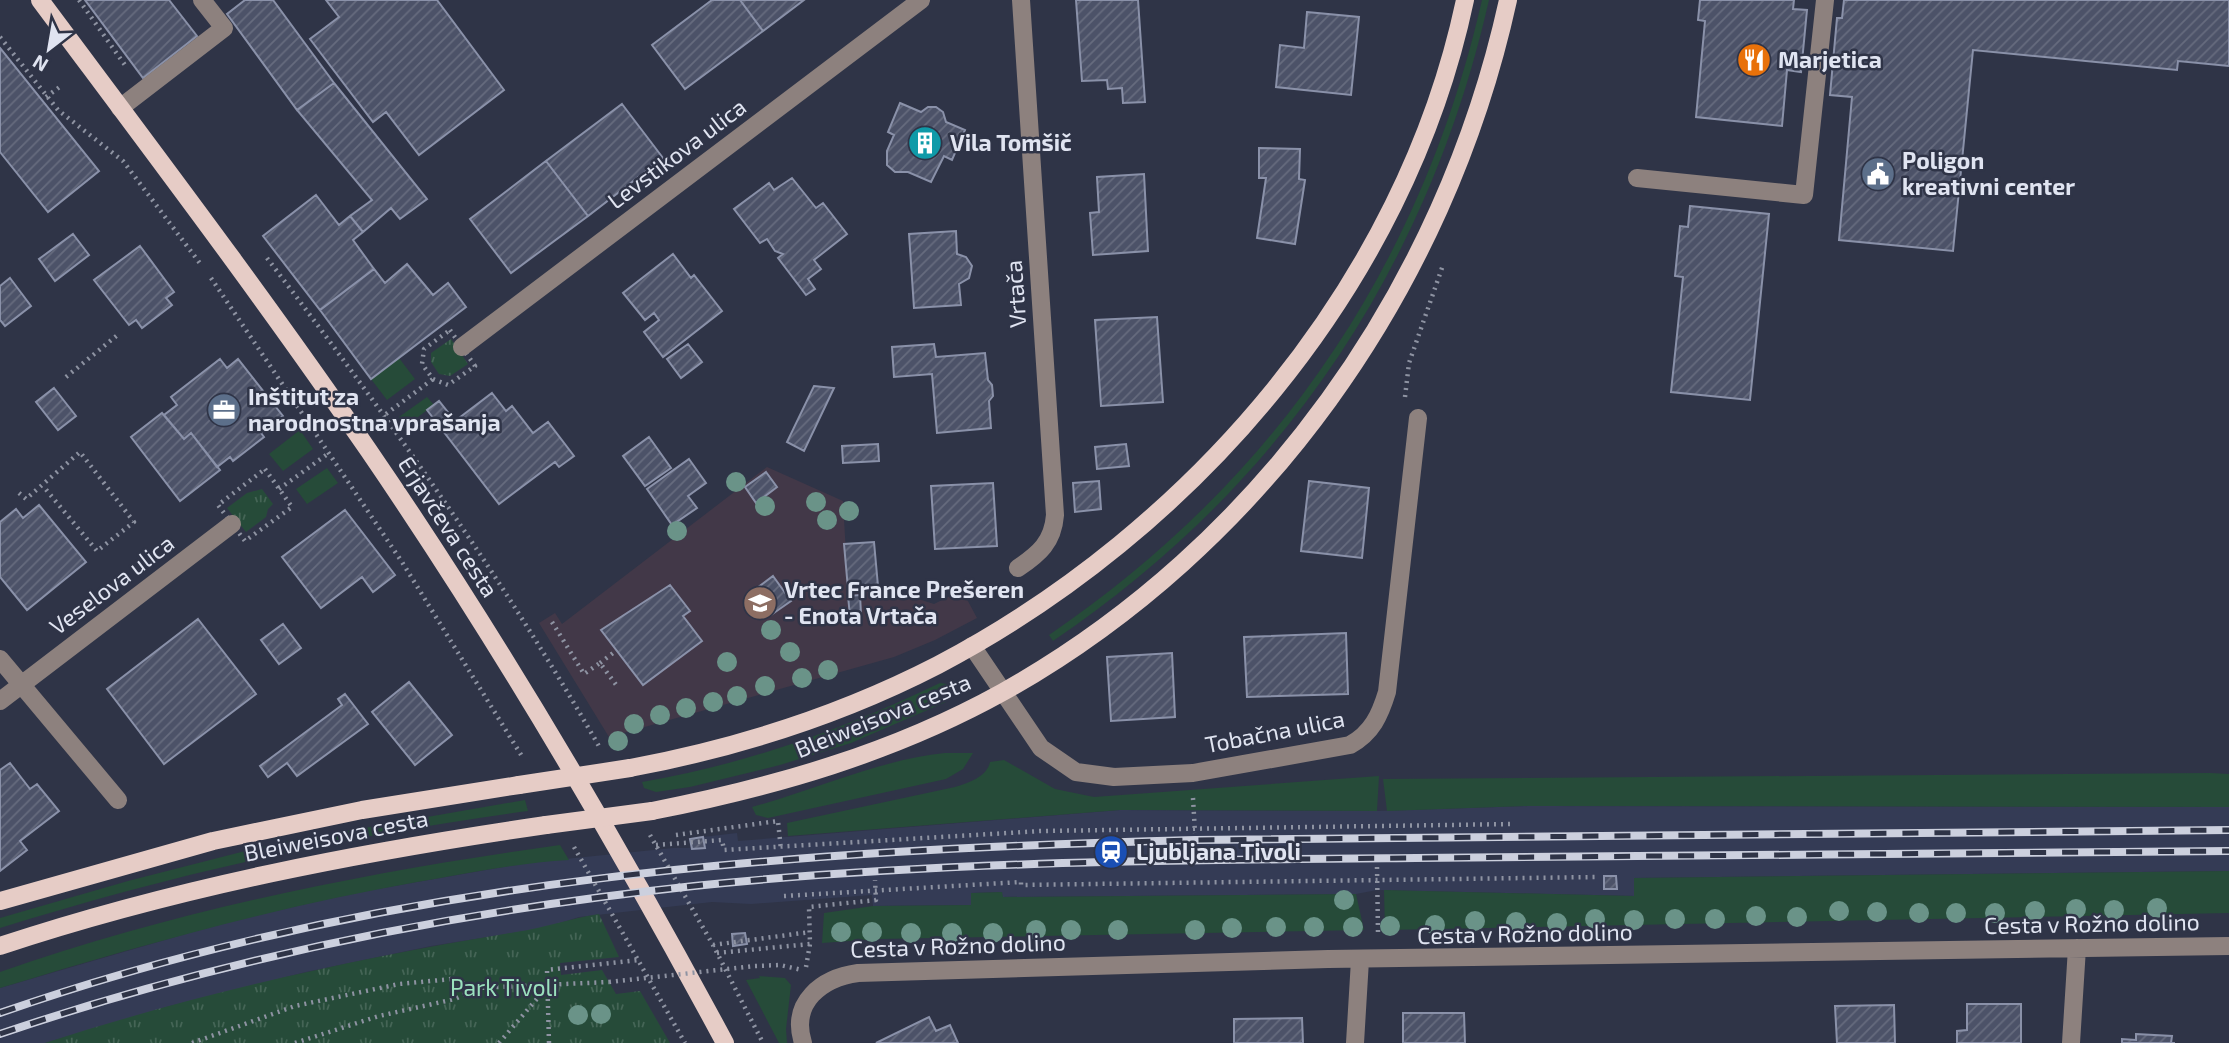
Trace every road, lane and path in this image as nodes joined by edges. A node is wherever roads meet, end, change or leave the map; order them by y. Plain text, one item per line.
1 (40, 0) edge
2 (202, 0) edge
3 (921, 0) edge
4 (1021, 0) edge
5 (1465, 0) edge
6 (1508, 0) edge
7 (1825, 0) edge
8 (0, 37) edge
9 (61, 86) dead end
10 (46, 97) junction
11 (120, 108) junction
12 (1637, 178) dead end
13 (120, 333) dead end
14 (462, 347) dead end
15 (66, 377) dead end
16 (433, 379) dead end
17 (1418, 418) dead end
18 (329, 453) junction
19 (43, 486) junction
20 (279, 489) junction
21 (19, 493) dead end
22 (232, 524) junction
23 (1018, 568) dead end
24 (552, 622) dead end
25 (972, 646) junction
26 (617, 650) dead end
27 (0, 659) edge
28 (600, 663) junction
29 (21, 685) junction
30 (617, 686) dead end
31 (1002, 692) junction
32 (0, 701) edge
33 (604, 755) dead end
34 (529, 768) dead end
35 (1193, 773) junction
36 (118, 800) dead end
37 (648, 818) junction
38 (1514, 824) dead end
39 (1194, 830) junction
40 (651, 838) junction
41 (570, 840) dead end
42 (656, 845) junction
43 (780, 848) junction
44 (1377, 867) dead end
45 (1597, 877) dead end
46 (1377, 878) junction
47 (875, 880) dead end
48 (876, 889) junction
49 (784, 895) dead end
50 (0, 901) edge
51 (810, 932) junction
52 (810, 944) junction
53 (713, 945) junction
54 (0, 946) edge
55 (2229, 946) edge
56 (2077, 948) junction
57 (717, 953) junction
58 (639, 960) junction
59 (1360, 960) junction
60 (1383, 960) junction
61 (547, 987) junction
62 (477, 988) junction
63 (192, 1043) edge
64 (295, 1043) edge
65 (499, 1043) edge
66 (550, 1043) edge
67 (685, 1043) edge
68 (724, 1043) edge
69 (764, 1043) edge
70 (803, 1043) edge
71 (1355, 1043) edge
72 (2071, 1043) edge

1 - 11 main road, Erjavčeva cesta
2 - 11 street
3 - 14 street, Levstikova ulica
4 - 23 street, Vrtača
5 - 25 main road, Bleiweisova cesta
6 - 31 main road, Bleiweisova cesta
7 - 12 street
8 - 10 path
9 - 10 path
10 - 18 path
11 - 68 main road, Erjavčeva cesta
13 - 15 path
16 - 33 path, Erjavčeva cesta
17 - 35 street, Tobačna ulica
18 - 20 path
18 - 34 path
19 - 19 path
19 - 21 path
20 - 22 path
20 - 22 path
22 - 29 street, Veselova ulica
24 - 28 path
25 - 31 street, Tobačna ulica
25 - 50 main road, Bleiweisova cesta, bridge
26 - 28 path
27 - 29 street
28 - 30 path
29 - 32 street, Veselova ulica
29 - 36 street
31 - 35 street, Tobačna ulica
31 - 37 main road, Bleiweisova cesta
35 - 39 path
37 - 40 path
37 - 54 main road, Bleiweisova cesta, bridge
38 - 39 path
39 - 43 path
40 - 42 path
40 - 43 path
41 - 58 path
42 - 43 path
42 - 53 path
44 - 46 path
45 - 46 path
46 - 48 path
46 - 60 path
47 - 48 path
48 - 49 path
48 - 51 path
51 - 52 path
51 - 53 path
52 - 57 path
52 - 61 path, bridge
53 - 57 path
55 - 56 street, Cesta v Rožno dolino
56 - 60 street, Cesta v Rožno dolino
56 - 72 street
57 - 69 path
58 - 61 path
58 - 67 path
59 - 60 street, Cesta v Rožno dolino
59 - 70 street, Cesta v Rožno dolino
59 - 71 street
61 - 62 path
61 - 65 path
61 - 66 path
62 - 63 path
62 - 64 path

